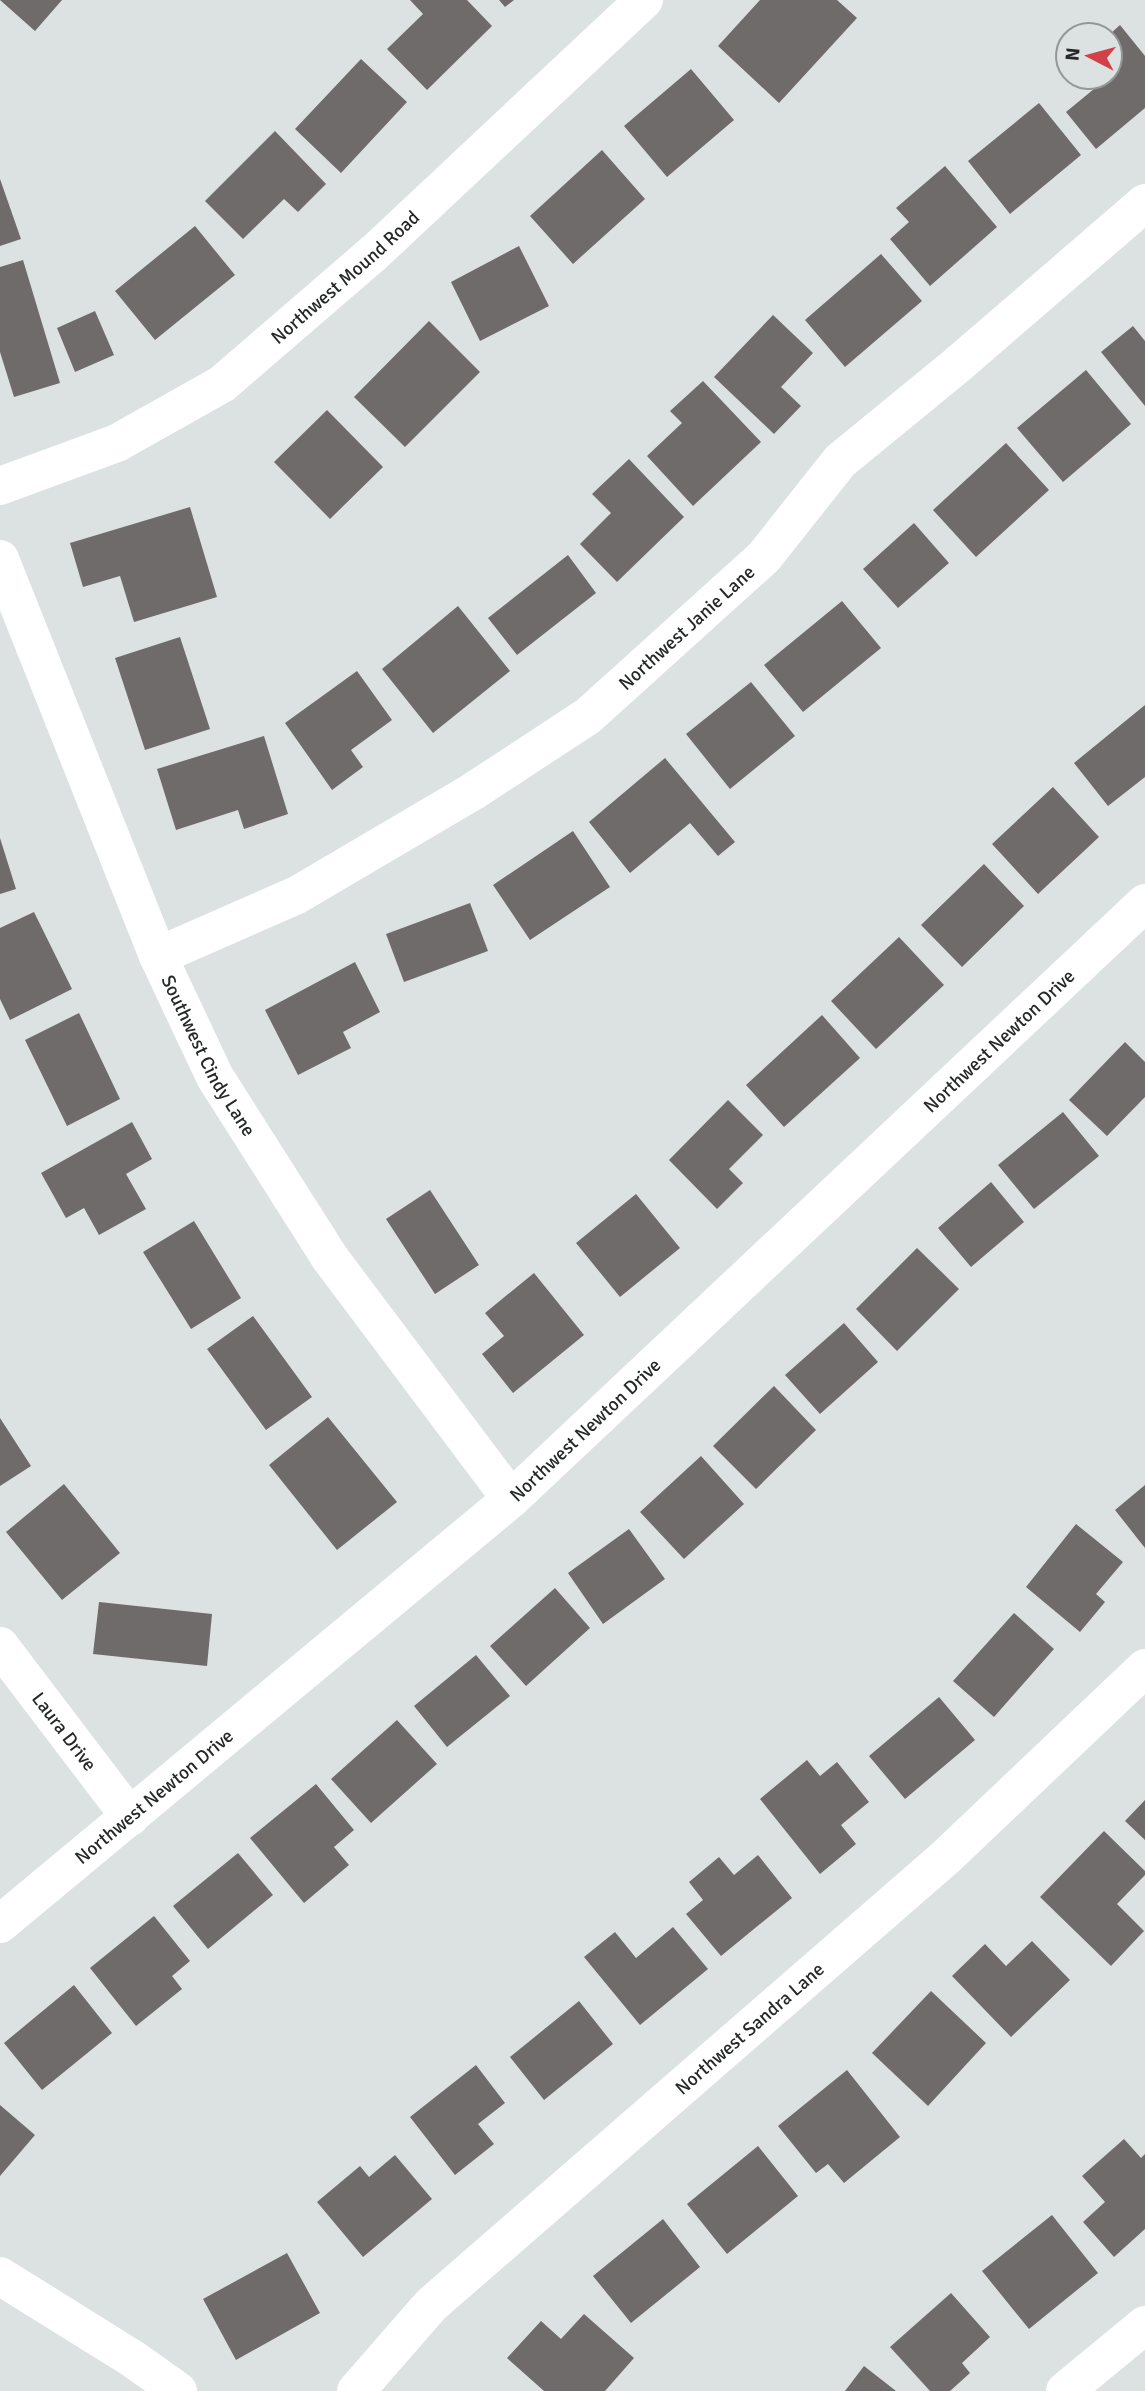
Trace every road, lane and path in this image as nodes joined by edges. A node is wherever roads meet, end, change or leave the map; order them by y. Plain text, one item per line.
1 (644, 0) edge
2 (1145, 203) edge
3 (0, 486) edge
4 (0, 559) edge
5 (1145, 904) edge
6 (158, 956) junction
7 (512, 1499) junction
8 (0, 1646) edge
9 (1145, 1668) edge
10 (130, 1818) junction
11 (0, 1924) edge
12 (0, 2276) edge
13 (1145, 2325) edge
14 (178, 2391) edge
15 (356, 2391) edge
16 (1065, 2391) edge

1 - 3 street, Northwest Mound Road
2 - 6 street, Northwest Janie Lane
4 - 6 street, Southwest Cindy Lane
5 - 7 street, Northwest Newton Drive
6 - 7 street, Southwest Cindy Lane
7 - 10 street, Northwest Newton Drive
8 - 10 street, Laura Drive
9 - 15 street, Northwest Sandra Lane
10 - 11 street, Northwest Newton Drive
12 - 14 street
13 - 16 street

